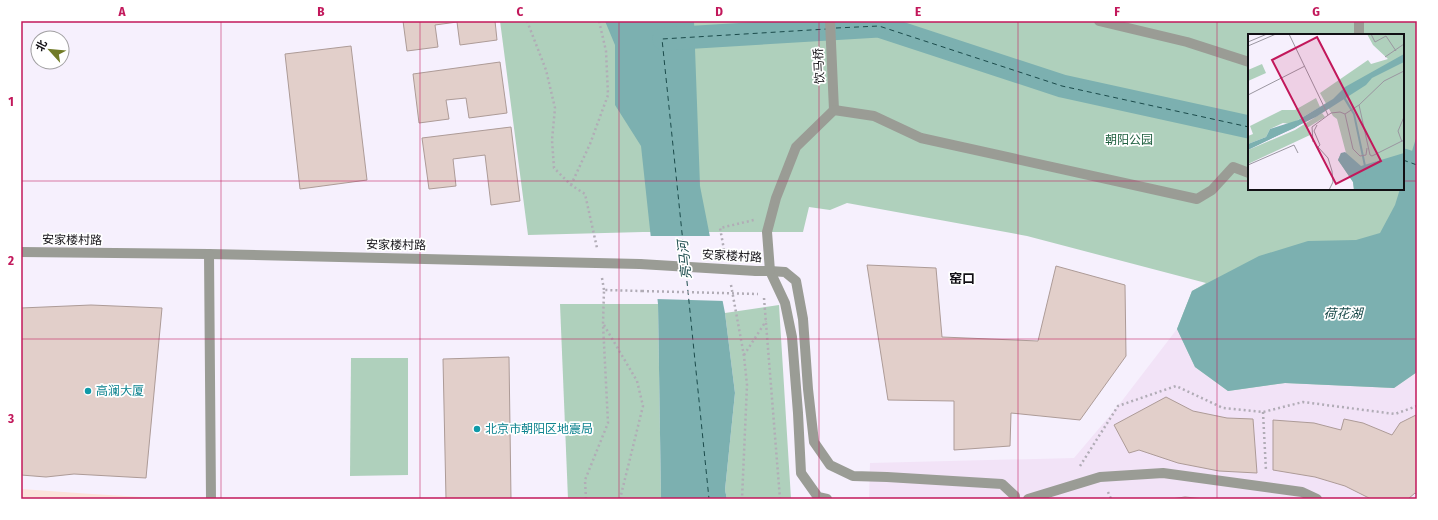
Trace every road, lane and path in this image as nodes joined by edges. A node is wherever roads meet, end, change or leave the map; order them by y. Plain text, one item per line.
1 (527, 21) edge
2 (598, 21) edge
3 (830, 21) edge
4 (1099, 21) edge
5 (1359, 21) edge
6 (1359, 34) edge
7 (1248, 62) edge
8 (834, 110) junction
9 (1248, 173) edge
10 (571, 184) junction
11 (771, 216) junction
12 (21, 252) edge
13 (209, 254) junction
14 (726, 257) dead end
15 (600, 263) junction
16 (770, 271) junction
17 (730, 279) dead end
18 (604, 290) junction
19 (766, 321) junction
20 (604, 324) junction
21 (744, 356) junction
22 (1417, 406) edge
23 (1263, 412) junction
24 (1067, 486) junction
25 (1267, 487) junction
26 (211, 499) edge
27 (586, 499) edge
28 (620, 499) edge
29 (742, 499) edge
30 (780, 499) edge
31 (826, 499) edge
32 (1015, 499) edge
33 (1028, 499) edge
34 (1317, 499) edge

1 - 10 path
2 - 10 path
3 - 8 street, 饮马桥
4 - 7 street
5 - 6 street
8 - 9 street
8 - 11 street
10 - 15 path
11 - 14 path
11 - 16 street
12 - 13 street, 安家楼村路
13 - 15 street, 安家楼村路
13 - 26 street
15 - 16 street, 安家楼村路, bridge
15 - 18 path
16 - 31 street
16 - 32 street, 安家楼村路
17 - 21 path
18 - 19 path, bridge
18 - 20 path
19 - 21 path
19 - 30 path
20 - 27 path
20 - 28 path
21 - 29 path
22 - 23 path
23 - 24 path
23 - 25 path
24 - 25 street
24 - 33 street
25 - 34 street

